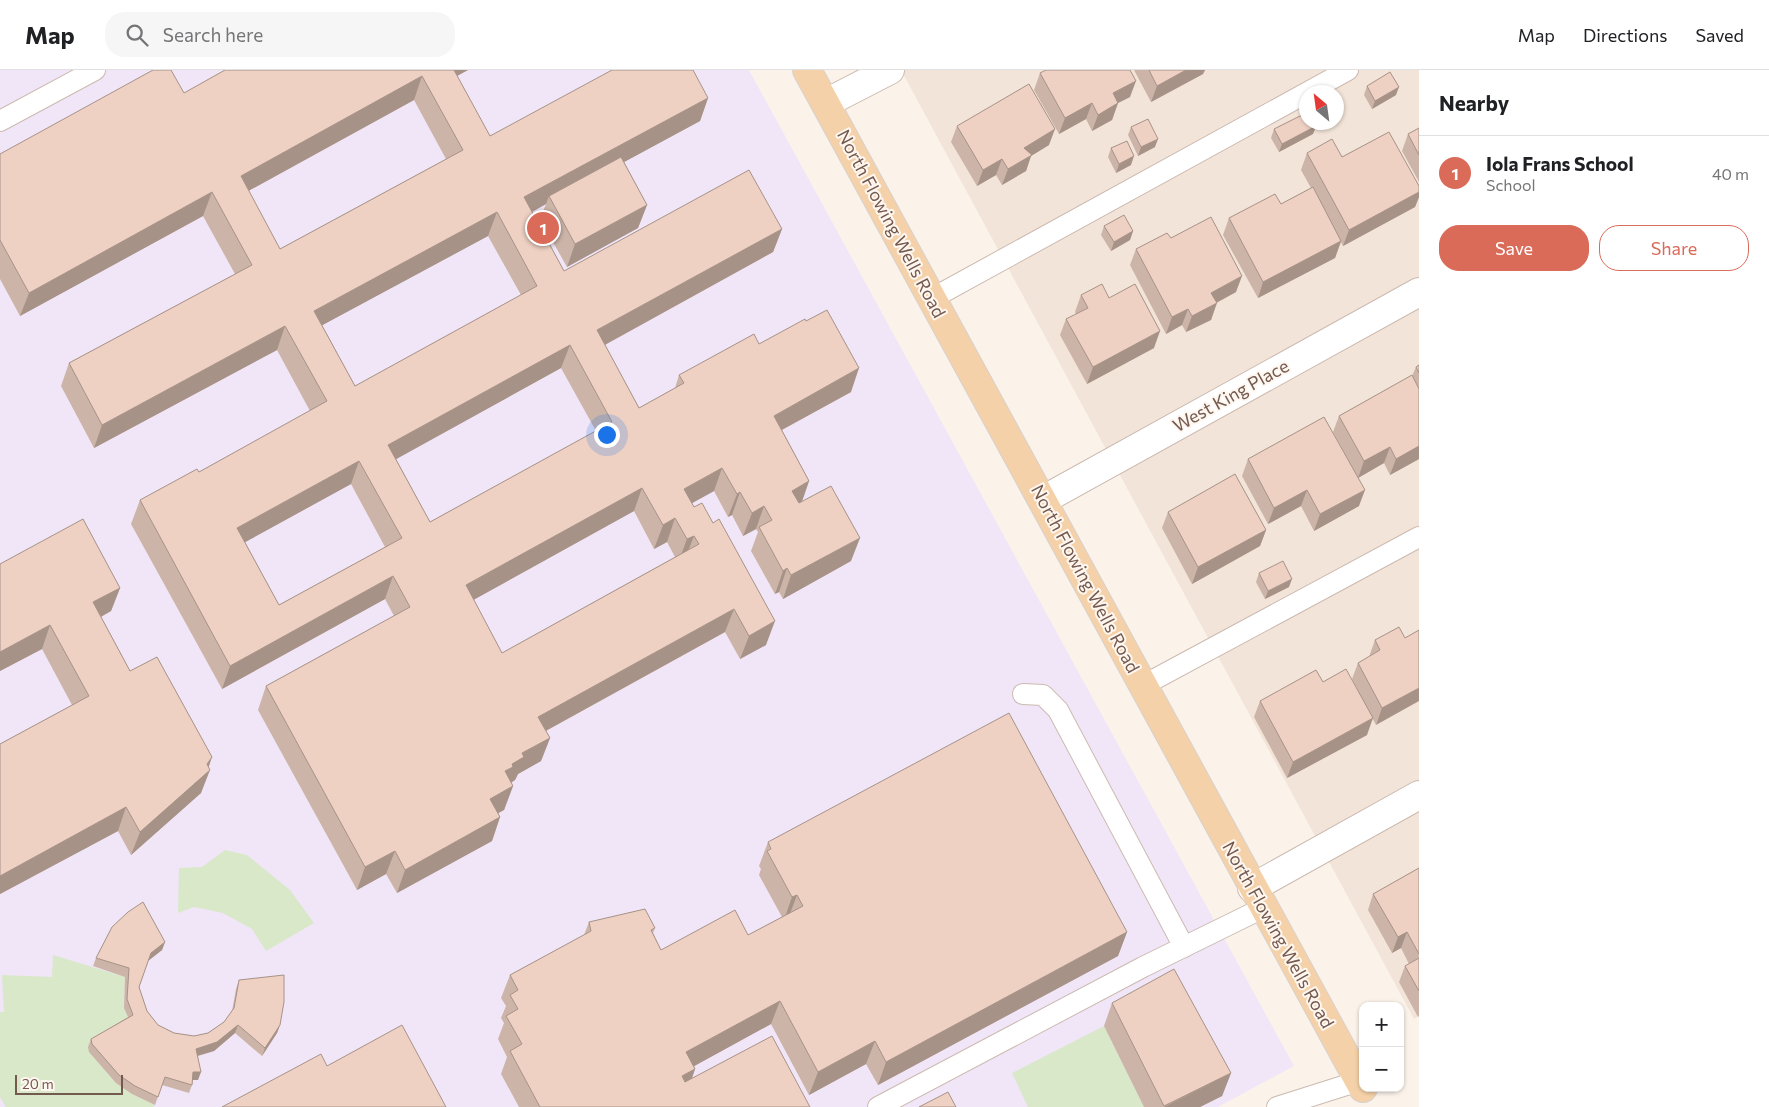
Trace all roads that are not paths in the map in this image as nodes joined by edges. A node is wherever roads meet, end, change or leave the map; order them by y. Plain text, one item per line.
1 (95, 70) edge
2 (807, 70) edge
3 (890, 70) edge
4 (1348, 70) edge
5 (826, 103) junction
6 (0, 121) edge
7 (1419, 292) edge
8 (931, 299) junction
9 (1043, 500) junction
10 (1419, 537) edge
11 (1142, 686) junction
12 (1023, 694) dead end
13 (1419, 795) edge
14 (1257, 898) junction
15 (1184, 947) junction
16 (1359, 1082) edge
17 (1359, 1086) edge
18 (1364, 1092) edge
19 (878, 1107) edge
20 (1277, 1107) edge
21 (1373, 1107) edge

1 - 6 lane
2 - 5 main road, North Flowing Wells Road
3 - 5 street
4 - 8 lane
5 - 8 main road, North Flowing Wells Road
7 - 9 street, West King Place
8 - 9 main road, North Flowing Wells Road
9 - 11 main road, North Flowing Wells Road
10 - 11 lane
11 - 14 main road, North Flowing Wells Road
12 - 15 lane
13 - 14 street
14 - 15 lane
14 - 16 main road, North Flowing Wells Road
15 - 19 lane
17 - 20 lane
18 - 21 main road, North Flowing Wells Road

